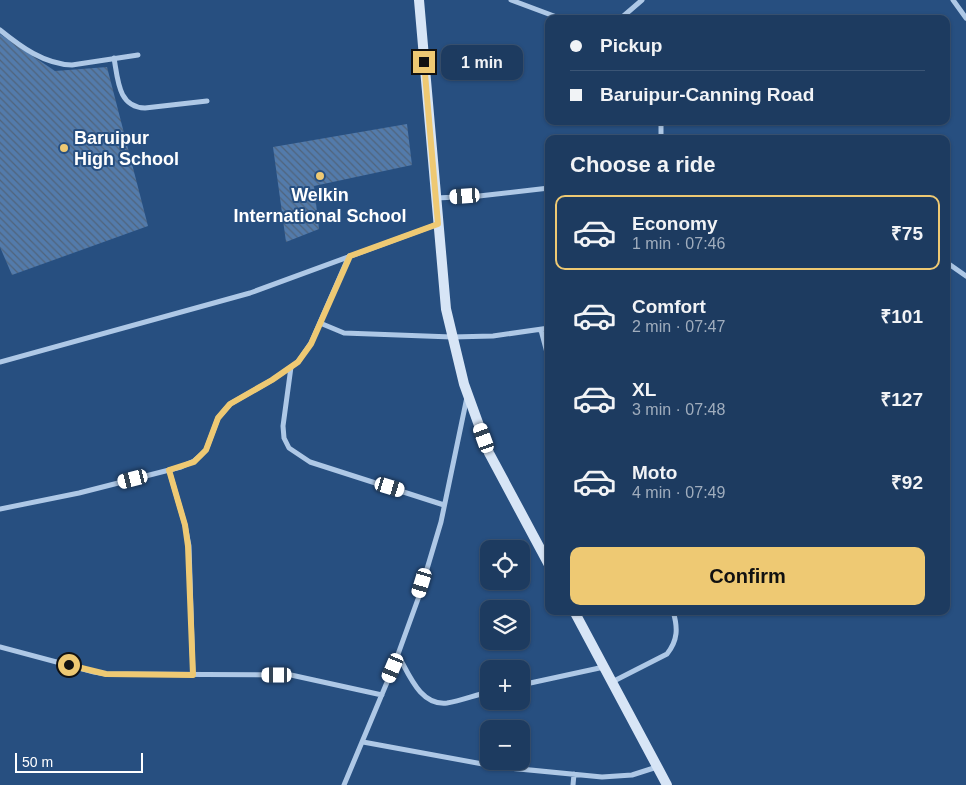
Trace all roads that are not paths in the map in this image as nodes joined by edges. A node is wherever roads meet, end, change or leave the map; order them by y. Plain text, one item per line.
1 (419, 0) edge
2 (642, 0) edge
3 (953, 0) edge
4 (514, 1) edge
5 (551, 15) edge
6 (625, 15) edge
7 (966, 18) edge
8 (0, 30) edge
9 (138, 55) dead end
10 (114, 58) junction
11 (207, 101) dead end
12 (545, 188) edge
13 (436, 198) junction
14 (438, 224) junction
15 (350, 256) junction
16 (950, 265) edge
17 (966, 276) edge
18 (320, 323) junction
19 (545, 329) edge
20 (541, 330) junction
21 (452, 337) junction
22 (545, 345) edge
23 (0, 362) edge
24 (291, 367) junction
25 (468, 394) junction
26 (169, 470) junction
27 (444, 505) junction
28 (0, 509) edge
29 (545, 558) edge
30 (576, 615) edge
31 (674, 615) edge
32 (0, 648) edge
33 (398, 655) junction
34 (604, 667) junction
35 (193, 675) junction
36 (612, 682) junction
37 (530, 683) edge
38 (382, 694) junction
39 (480, 694) edge
40 (363, 742) junction
41 (657, 767) junction
42 (574, 774) junction
43 (344, 785) edge
44 (573, 785) edge
45 (667, 785) edge

1 - 13 main road
2 - 6 street
3 - 7 street
4 - 5 street
8 - 10 street
9 - 10 street
10 - 11 street
12 - 13 street
13 - 14 main road
14 - 15 street
14 - 21 main road
15 - 18 street
15 - 23 street
16 - 17 street
18 - 21 street
18 - 24 street
19 - 20 street
20 - 21 street
20 - 22 street
21 - 25 main road
24 - 26 street
24 - 27 street
25 - 27 street
25 - 29 main road
26 - 28 street
26 - 35 street
27 - 33 street
30 - 34 main road
31 - 36 street
32 - 35 street
33 - 38 street
33 - 39 street
34 - 36 main road
34 - 37 street
35 - 38 street
36 - 41 main road
38 - 40 street
40 - 42 street
40 - 43 street
41 - 42 street
41 - 45 main road
42 - 44 street

